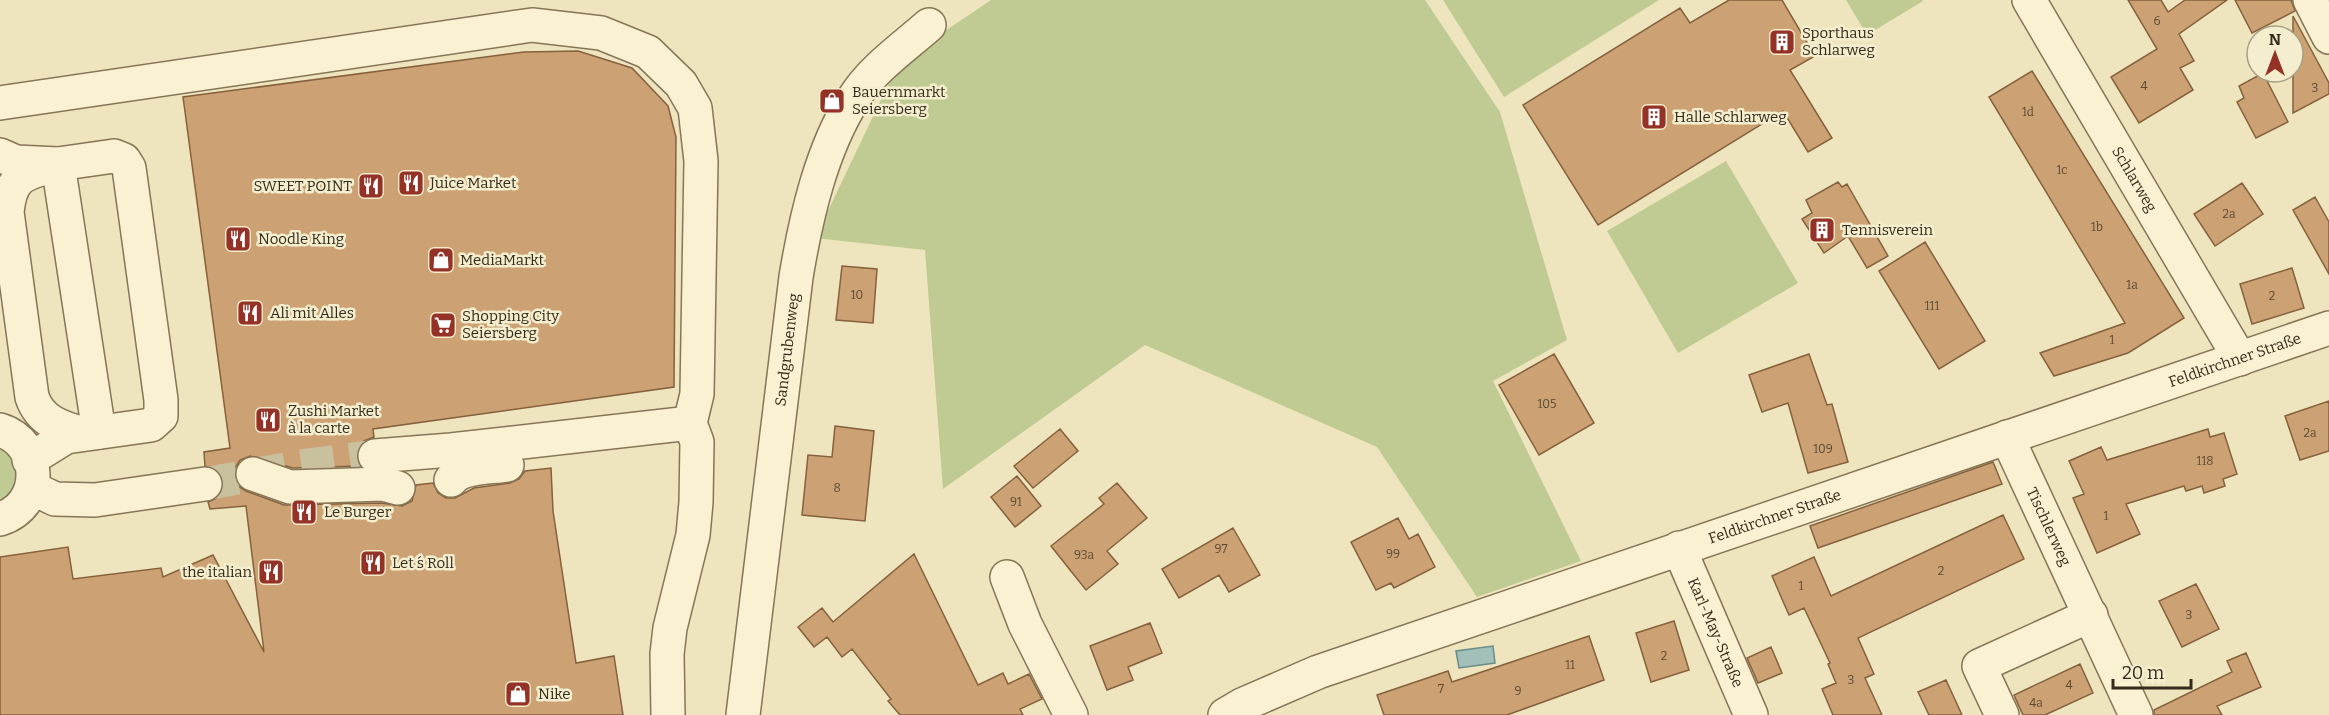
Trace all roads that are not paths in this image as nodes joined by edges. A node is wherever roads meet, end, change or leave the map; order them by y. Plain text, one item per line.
1 (2029, 0) edge
2 (2310, 0) edge
3 (929, 25) dead end
4 (2329, 37) edge
5 (0, 103) edge
6 (0, 155) edge
7 (58, 164) junction
8 (2329, 328) edge
9 (2240, 360) junction
10 (690, 423) junction
11 (0, 430) edge
12 (92, 433) junction
13 (593, 433) junction
14 (2007, 437) junction
15 (375, 456) tunnel mouth
16 (31, 474) junction
17 (254, 474) dead end
18 (451, 480) dead end
19 (205, 483) tunnel mouth
20 (398, 488) dead end
21 (0, 519) edge
22 (1679, 548) junction
23 (1007, 576) dead end
24 (2091, 615) junction
25 (668, 715) edge
26 (743, 715) edge
27 (1071, 715) edge
28 (1225, 715) edge
29 (1751, 715) edge
30 (2002, 715) edge
31 (2136, 715) edge

1 - 9 street, Schlarweg
2 - 4 street
3 - 26 street, Sandgrubenweg
5 - 10 street
6 - 7 street
7 - 12 street
7 - 12 street
7 - 12 street
8 - 9 street, Feldkirchner Straße
9 - 14 street, Feldkirchner Straße
10 - 13 street
10 - 25 street
11 - 16 street
12 - 16 street
13 - 15 street
13 - 18 street
14 - 22 street, Feldkirchner Straße
14 - 24 street, Tischlerweg
16 - 19 street
16 - 21 street
17 - 20 street
22 - 28 street, Feldkirchner Straße
22 - 29 street, Karl-May-Straße
23 - 27 street
24 - 30 street
24 - 31 street, Tischlerweg

